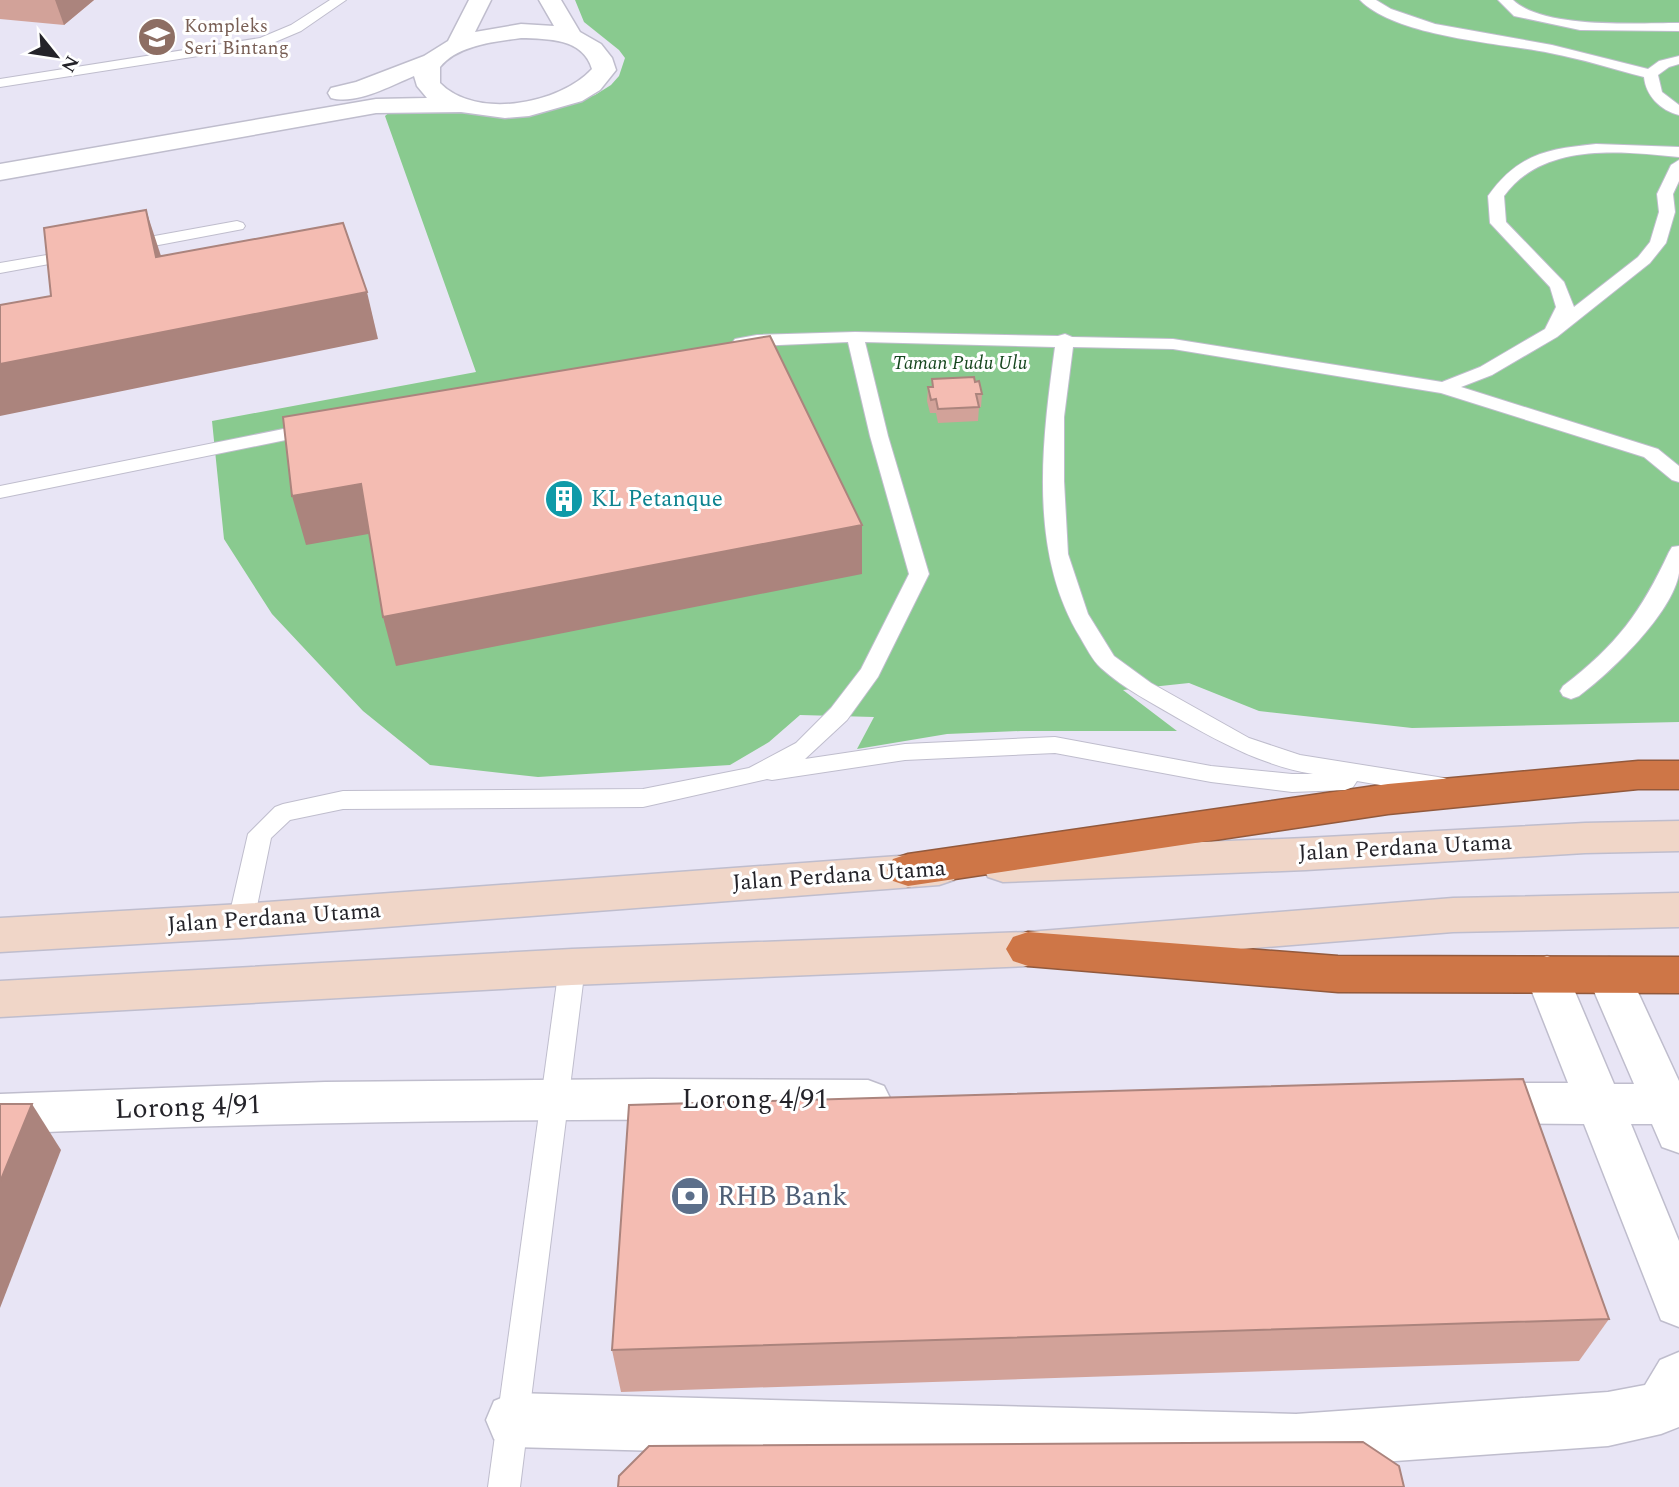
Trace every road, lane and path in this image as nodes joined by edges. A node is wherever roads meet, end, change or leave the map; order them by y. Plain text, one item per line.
1 (339, 0) edge
2 (480, 0) edge
3 (550, 0) edge
4 (1367, 0) edge
5 (1506, 0) edge
6 (1679, 27) edge
7 (571, 37) junction
8 (457, 46) junction
9 (1679, 60) edge
10 (432, 61) junction
11 (1651, 74) junction
12 (0, 83) edge
13 (461, 105) junction
14 (1679, 111) edge
15 (1679, 152) edge
16 (0, 154) edge
17 (1679, 165) edge
18 (0, 172) edge
19 (237, 226) dead end
20 (0, 268) edge
21 (1551, 333) junction
22 (855, 337) junction
23 (1065, 340) junction
24 (716, 348) edge
25 (1444, 388) junction
26 (338, 424) edge
27 (1679, 476) edge
28 (0, 492) edge
29 (1679, 552) edge
30 (1571, 691) dead end
31 (755, 775) junction
32 (1679, 775) edge
33 (1398, 779) junction
34 (1471, 791) junction
35 (1679, 836) edge
36 (908, 870) junction
37 (1679, 910) edge
38 (241, 922) junction
39 (0, 934) edge
40 (1028, 949) junction
41 (572, 967) junction
42 (1547, 974) junction
43 (1609, 975) junction
44 (1679, 975) edge
45 (0, 999) edge
46 (556, 1098) junction
47 (903, 1100) edge
48 (1432, 1102) edge
49 (1598, 1103) junction
50 (1675, 1113) edge
51 (0, 1114) edge
52 (1679, 1303) edge
53 (1679, 1378) edge
54 (513, 1420) junction
55 (505, 1487) edge

1 - 12 lane
2 - 8 street
3 - 7 street
4 - 11 lane
5 - 6 lane
7 - 8 street
7 - 13 street
8 - 10 street
9 - 11 lane
10 - 13 street
10 - 16 street
11 - 14 lane
13 - 18 street
15 - 21 lane
17 - 21 lane
19 - 20 lane
21 - 25 lane
22 - 23 lane
22 - 24 lane
22 - 31 lane
23 - 25 lane
23 - 33 lane
25 - 27 lane
26 - 28 lane
29 - 30 lane
31 - 33 lane
31 - 38 lane
32 - 34 highway
33 - 34 lane
34 - 36 highway
35 - 36 street, Jalan Perdana Utama
36 - 38 street, Jalan Perdana Utama
37 - 40 street
38 - 39 street, Jalan Perdana Utama
40 - 41 street
40 - 42 highway
41 - 45 street
41 - 46 lane
42 - 43 highway
42 - 49 street
43 - 44 highway
43 - 50 street
46 - 47 street, Lorong 4/91
46 - 51 street, Lorong 4/91
46 - 54 lane
48 - 49 street
49 - 50 street
49 - 52 street
53 - 54 street
54 - 55 lane

